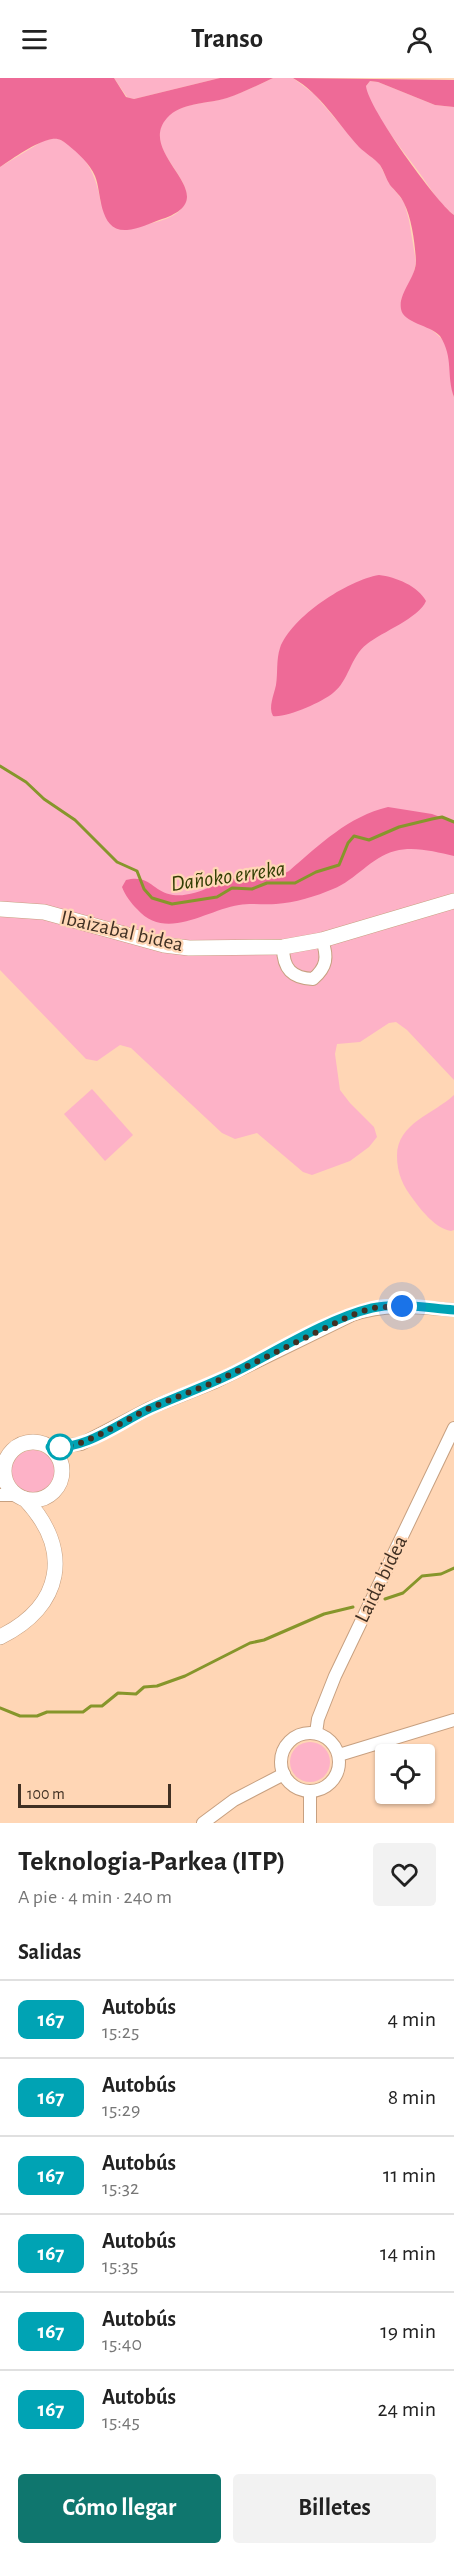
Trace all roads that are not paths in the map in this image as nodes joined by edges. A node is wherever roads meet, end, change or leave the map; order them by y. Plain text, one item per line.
1 (454, 901) edge
2 (0, 909) edge
3 (322, 940) junction
4 (283, 947) junction
5 (454, 1310) edge
6 (454, 1428) edge
7 (50, 1447) junction
8 (3, 1463) edge
9 (52, 1493) junction
10 (0, 1495) edge
11 (21, 1497) junction
12 (49, 1536) junction
13 (0, 1636) edge
14 (454, 1720) edge
15 (316, 1733) junction
16 (339, 1755) junction
17 (284, 1774) junction
18 (310, 1791) junction
19 (203, 1823) edge
20 (310, 1823) edge

1 - 3 street, Ibaizabal bidea
2 - 4 street, Ibaizabal bidea
3 - 4 street, Ibaizabal bidea
3 - 4 street
5 - 7 street
6 - 15 street, Laida bidea
7 - 8 street
7 - 9 street
8 - 11 street
9 - 11 street
9 - 12 street
10 - 11 street
11 - 12 street
12 - 13 street
14 - 16 street
15 - 16 street
15 - 17 street
16 - 18 street
17 - 18 street
17 - 19 street
18 - 20 street

